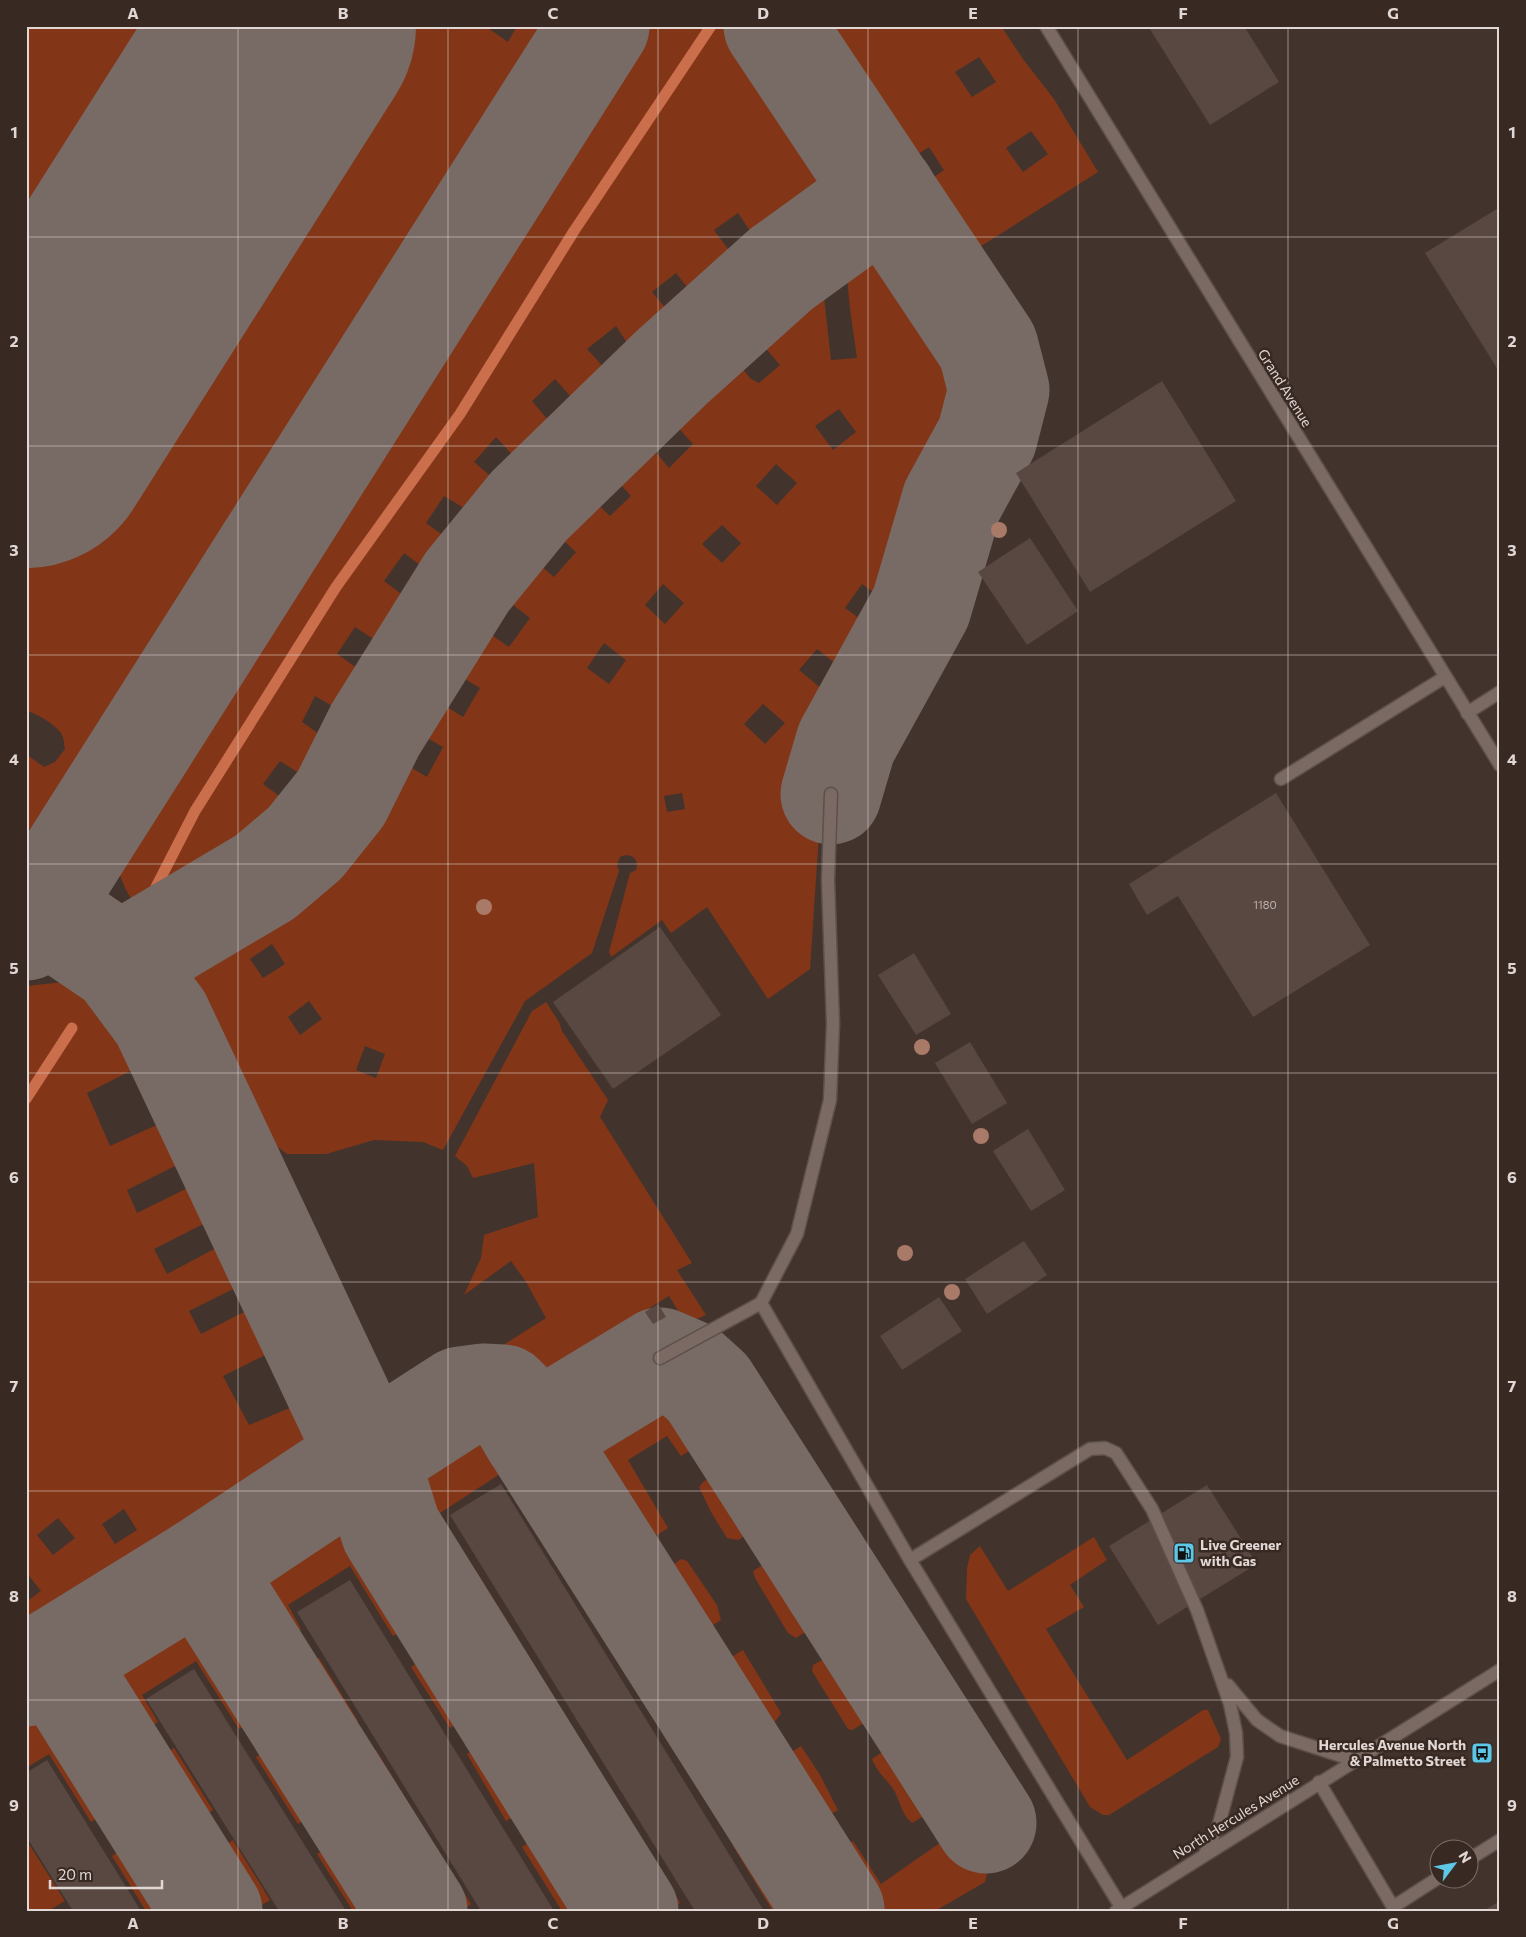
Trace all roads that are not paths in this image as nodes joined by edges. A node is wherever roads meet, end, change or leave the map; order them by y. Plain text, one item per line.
1 (1046, 26) edge
2 (1445, 677) junction
3 (1500, 692) edge
4 (1467, 713) junction
5 (1500, 765) edge
6 (1281, 779) dead end
7 (832, 794) dead end
8 (761, 1303) junction
9 (660, 1358) dead end
10 (910, 1560) junction
11 (1500, 1670) edge
12 (1219, 1673) junction
13 (1354, 1760) junction
14 (1319, 1782) junction
15 (1500, 1840) edge
16 (1205, 1854) junction
17 (1478, 1854) edge
18 (1428, 1884) edge
19 (1390, 1909) edge
20 (1120, 1910) edge

1 - 2 street, Grand Avenue
2 - 4 street, Grand Avenue
2 - 6 street
3 - 4 street
4 - 5 street, Grand Avenue
7 - 8 street
8 - 9 street
8 - 10 street
10 - 12 street
10 - 20 street
11 - 13 street, North Hercules Avenue
12 - 13 street
12 - 16 street
13 - 14 street, North Hercules Avenue
14 - 16 street, North Hercules Avenue
14 - 19 street
15 - 17 street
16 - 20 street, North Hercules Avenue
18 - 19 street

